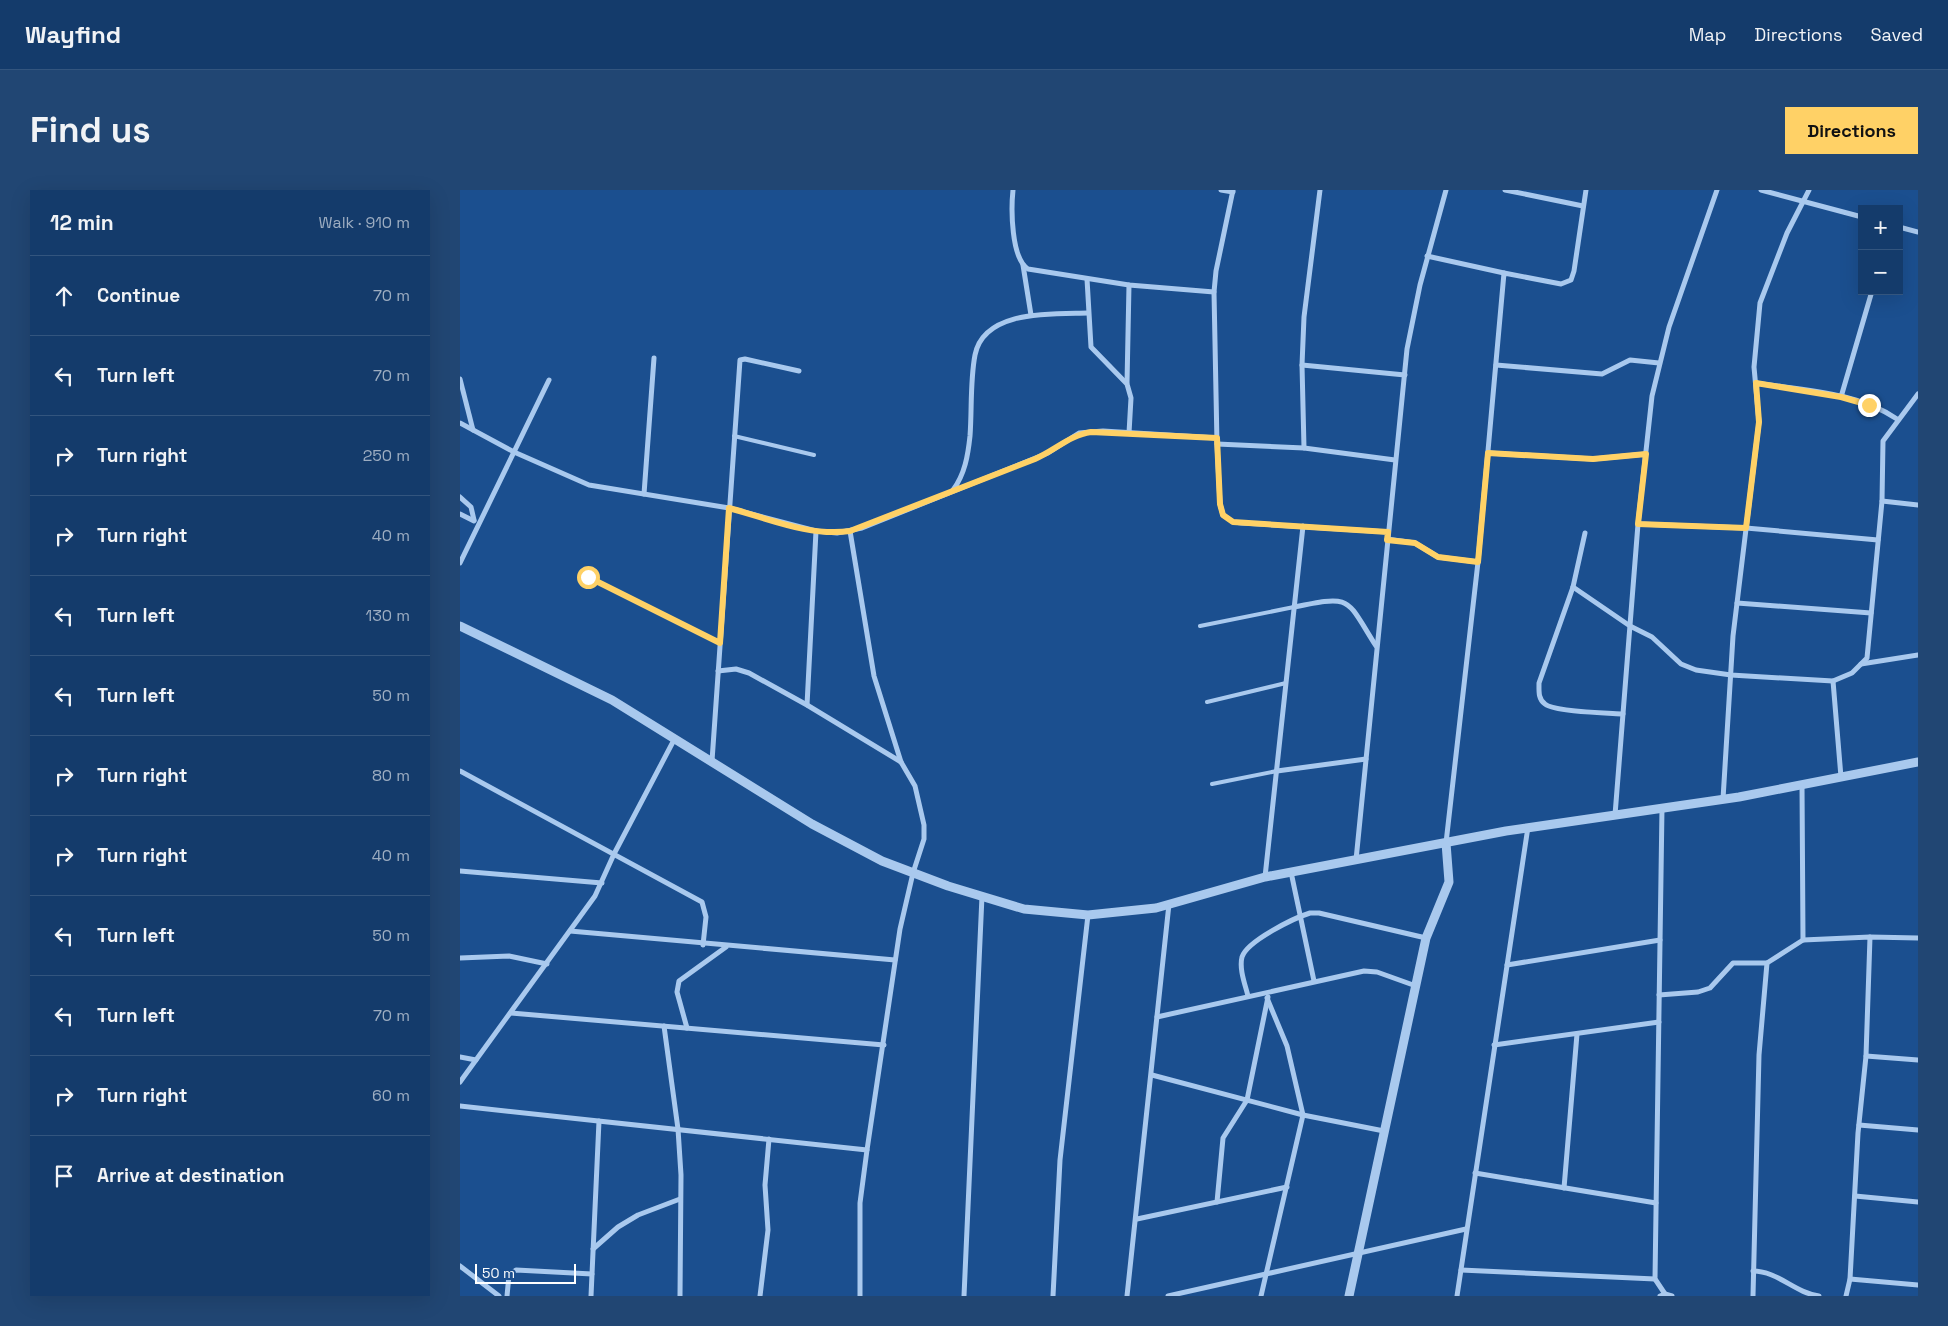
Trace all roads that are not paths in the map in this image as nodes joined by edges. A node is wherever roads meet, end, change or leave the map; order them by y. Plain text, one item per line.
1 (1013, 190) edge
2 (1222, 190) edge
3 (1320, 190) edge
4 (1446, 190) edge
5 (1505, 190) edge
6 (1586, 190) edge
7 (1717, 190) edge
8 (1761, 190) edge
9 (1809, 190) edge
10 (1233, 191) edge
11 (1804, 202) junction
12 (1583, 206) junction
13 (1858, 216) edge
14 (1903, 228) edge
15 (1918, 232) edge
16 (1427, 256) junction
17 (1023, 265) junction
18 (1504, 273) junction
19 (1087, 279) junction
20 (1129, 285) junction
21 (1214, 292) junction
22 (1871, 295) edge
23 (1088, 313) junction
24 (1031, 315) junction
25 (654, 358) dead end
26 (1659, 363) junction
27 (1302, 365) junction
28 (1496, 365) junction
29 (799, 371) dead end
30 (1404, 375) junction
31 (460, 379) edge
32 (549, 380) dead end
33 (1756, 383) junction
34 (1127, 384) junction
35 (1918, 394) edge
36 (1841, 397) junction
37 (1898, 419) junction
38 (460, 424) edge
39 (473, 430) junction
40 (1129, 433) junction
41 (734, 436) junction
42 (1217, 441) junction
43 (1304, 448) junction
44 (514, 452) junction
45 (1488, 453) junction
46 (814, 454) dead end
47 (1646, 454) junction
48 (1395, 460) junction
49 (952, 491) junction
50 (644, 494) junction
51 (460, 497) edge
52 (1882, 501) junction
53 (1918, 505) edge
54 (729, 508) junction
55 (460, 514) edge
56 (477, 522) junction
57 (1638, 524) junction
58 (1303, 526) junction
59 (1746, 528) junction
60 (816, 531) junction
61 (850, 531) junction
62 (1388, 532) junction
63 (1585, 533) dead end
64 (1387, 540) junction
65 (1878, 540) junction
66 (1478, 562) junction
67 (460, 563) edge
68 (588, 577) dead end
69 (1573, 587) junction
70 (1737, 603) junction
71 (1294, 607) junction
72 (1871, 613) junction
73 (460, 626) edge
74 (1200, 626) dead end
75 (1630, 626) junction
76 (720, 643) junction
77 (1376, 646) junction
78 (1918, 655) edge
79 (1860, 664) junction
80 (718, 671) junction
81 (1731, 675) junction
82 (1833, 681) junction
83 (1286, 683) junction
84 (1207, 702) dead end
85 (807, 705) junction
86 (1623, 714) junction
87 (675, 738) junction
88 (1366, 760) junction
89 (712, 761) junction
90 (901, 762) junction
91 (1918, 762) edge
92 (460, 771) edge
93 (1277, 771) junction
94 (1841, 777) junction
95 (1212, 784) dead end
96 (1802, 784) junction
97 (1723, 799) junction
98 (1662, 808) junction
99 (1615, 815) junction
100 (1528, 828) junction
101 (1446, 843) junction
102 (614, 854) junction
103 (1356, 860) junction
104 (460, 872) edge
105 (1291, 872) junction
106 (913, 873) junction
107 (1265, 877) junction
108 (602, 882) junction
109 (982, 896) junction
110 (1169, 904) junction
111 (1088, 915) junction
112 (1300, 916) junction
113 (570, 931) junction
114 (1870, 937) junction
115 (1426, 938) junction
116 (1918, 938) edge
117 (1660, 940) junction
118 (1803, 940) junction
119 (703, 944) junction
120 (726, 947) junction
121 (460, 958) edge
122 (895, 960) junction
123 (1767, 963) junction
124 (547, 964) junction
125 (1507, 965) junction
126 (1314, 981) junction
127 (1416, 986) junction
128 (1268, 995) junction
129 (1659, 995) junction
130 (1248, 996) junction
131 (510, 1013) junction
132 (1157, 1017) junction
133 (1659, 1022) junction
134 (664, 1026) junction
135 (688, 1028) junction
136 (1577, 1034) junction
137 (884, 1045) junction
138 (1494, 1045) junction
139 (1866, 1056) junction
140 (460, 1058) edge
141 (476, 1060) junction
142 (1918, 1060) edge
143 (1152, 1076) junction
144 (460, 1082) edge
145 (1247, 1100) junction
146 (460, 1106) edge
147 (1303, 1115) junction
148 (599, 1121) junction
149 (1859, 1125) junction
150 (678, 1129) junction
151 (1918, 1130) edge
152 (1384, 1131) junction
153 (769, 1139) junction
154 (867, 1150) junction
155 (1475, 1173) junction
156 (1287, 1187) junction
157 (1564, 1188) junction
158 (1855, 1196) junction
159 (680, 1199) junction
160 (1217, 1202) junction
161 (1918, 1202) edge
162 (1656, 1203) junction
163 (1137, 1218) junction
164 (1466, 1229) junction
165 (593, 1249) junction
166 (1359, 1252) junction
167 (460, 1266) edge
168 (1461, 1270) junction
169 (1753, 1271) junction
170 (592, 1274) junction
171 (1267, 1274) junction
172 (1655, 1279) junction
173 (1850, 1279) junction
174 (1918, 1285) edge
175 (1662, 1295) edge
176 (499, 1296) edge
177 (507, 1296) edge
178 (591, 1296) edge
179 (680, 1296) edge
180 (760, 1296) edge
181 (860, 1296) edge
182 (964, 1296) edge
183 (1053, 1296) edge
184 (1127, 1296) edge
185 (1168, 1296) edge
186 (1261, 1296) edge
187 (1349, 1296) edge
188 (1457, 1296) edge
189 (1672, 1296) edge
190 (1753, 1296) edge
191 (1819, 1296) edge
192 (1842, 1296) edge
193 (1846, 1296) edge

1 - 17 street
2 - 10 street
3 - 27 street
4 - 16 street
5 - 12 street
6 - 12 street
7 - 26 street
8 - 11 street
9 - 11 street
10 - 21 street
11 - 13 street
11 - 33 street
12 - 18 street
14 - 15 street
16 - 18 street
16 - 30 street
17 - 19 street
17 - 24 street
18 - 28 street
19 - 20 street
19 - 23 street
20 - 21 street
20 - 34 street
21 - 42 street
22 - 36 street
23 - 24 street
23 - 34 street
24 - 49 street
25 - 50 street
26 - 28 street
26 - 47 street
27 - 30 street
27 - 43 street
28 - 45 street
29 - 41 street
30 - 48 street
31 - 39 street
32 - 44 street
33 - 36 street
33 - 59 street
34 - 40 street
35 - 37 street
36 - 37 street
37 - 52 street
38 - 39 street
39 - 44 street
40 - 42 street
40 - 49 street
41 - 46 lane
41 - 54 street
42 - 43 street
42 - 58 street
43 - 48 street
44 - 50 street
44 - 56 street
45 - 47 street
45 - 66 street
47 - 57 street
48 - 62 street
49 - 61 street
50 - 54 street
51 - 56 street
52 - 53 street
52 - 65 street
54 - 60 street
54 - 76 street
55 - 56 street
56 - 67 street
57 - 59 street
57 - 75 street
58 - 62 street
58 - 71 street
59 - 65 street
59 - 70 street
60 - 61 street
60 - 85 street
61 - 90 street
62 - 64 street
63 - 69 street
64 - 66 street
64 - 77 street
65 - 72 street
66 - 101 street
68 - 76 lane
69 - 75 street
69 - 86 street
70 - 72 street
70 - 81 street
71 - 74 lane
71 - 77 street
71 - 83 street
72 - 79 street
73 - 87 street
75 - 81 street
75 - 86 street
76 - 80 street
77 - 88 street
78 - 79 street
79 - 82 street
80 - 85 street
80 - 89 street
81 - 82 street
81 - 97 street
82 - 94 street
83 - 84 lane
83 - 93 street
85 - 90 street
86 - 99 street
87 - 89 street
87 - 102 street
88 - 93 street
88 - 103 street
89 - 106 street
90 - 106 street
91 - 94 street
92 - 102 street
93 - 95 lane
93 - 107 street
94 - 96 street
96 - 97 street
96 - 118 street
97 - 98 street
98 - 99 street
98 - 117 street
99 - 100 street
100 - 101 street
100 - 125 street
101 - 103 street
101 - 115 street
102 - 108 street
102 - 119 street
103 - 105 street
104 - 108 street
105 - 107 street
105 - 112 street
106 - 109 street
106 - 122 street
107 - 110 street
108 - 113 street
109 - 111 street
109 - 182 street
110 - 111 street
110 - 132 street
111 - 183 street
112 - 115 street
112 - 126 street
112 - 130 street
113 - 119 street
113 - 124 street
114 - 116 street
114 - 118 street
114 - 139 street
115 - 127 street
117 - 125 street
117 - 129 street
118 - 123 street
119 - 120 street
120 - 122 street
120 - 135 street
121 - 124 street
122 - 137 street
123 - 129 street
123 - 169 street
124 - 131 street
125 - 138 street
126 - 127 street
126 - 128 street
127 - 152 street
128 - 130 street
128 - 145 street
128 - 147 street
129 - 133 street
130 - 132 street
131 - 134 street
131 - 141 street
132 - 143 street
133 - 136 street
133 - 162 street
134 - 135 street
134 - 150 street
135 - 137 street
136 - 138 street
136 - 157 street
137 - 154 street
138 - 155 street
139 - 142 street
139 - 149 street
140 - 141 street
141 - 144 street
143 - 145 street
143 - 163 street
145 - 147 street
145 - 160 street
146 - 148 street
147 - 152 street
147 - 156 street
148 - 150 street
148 - 165 street
149 - 151 street
149 - 158 street
150 - 153 street
150 - 159 street
152 - 166 street
153 - 154 street
153 - 180 street
154 - 181 street
155 - 157 street
155 - 164 street
156 - 160 street
156 - 171 street
157 - 162 street
158 - 161 street
158 - 173 street
159 - 165 street
159 - 179 street
160 - 163 street
162 - 172 street
163 - 184 street
164 - 166 street
164 - 168 street
165 - 170 street
166 - 171 street
166 - 187 street
167 - 176 street
168 - 172 street
168 - 188 street
169 - 190 street
169 - 191 street
170 - 177 street
170 - 178 street
171 - 185 street
171 - 186 street
172 - 175 street
173 - 174 street
173 - 193 street
175 - 189 street
192 - 193 street

